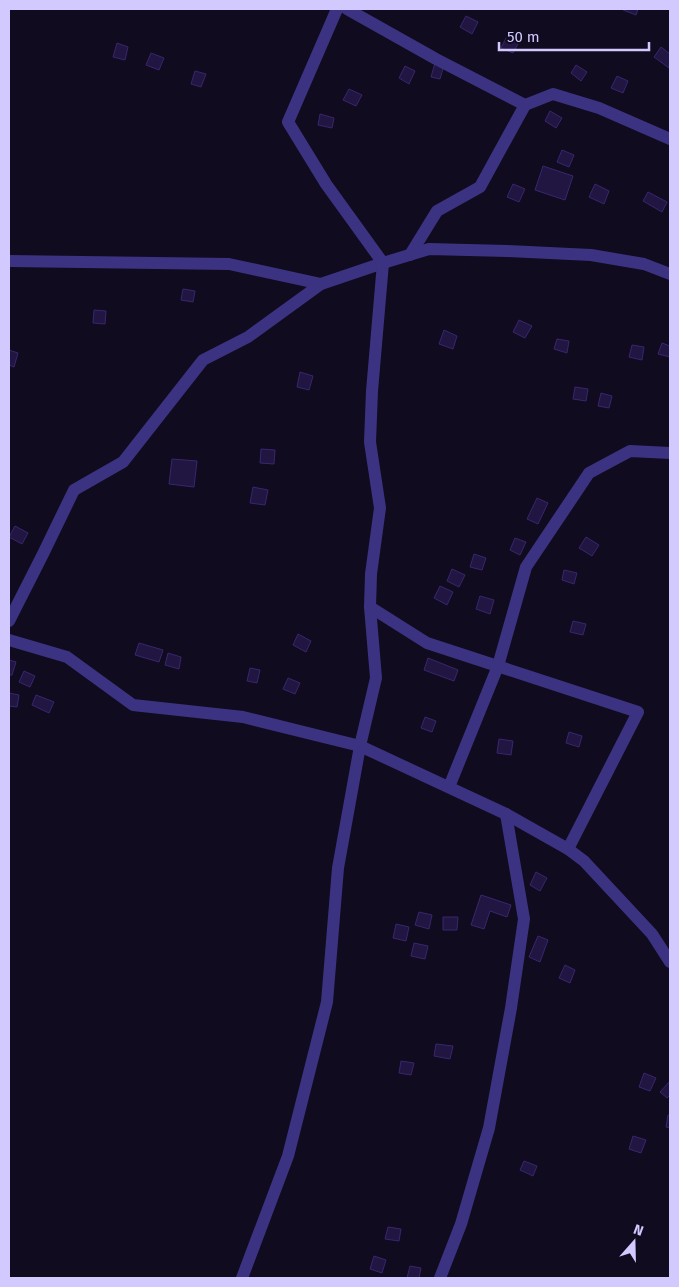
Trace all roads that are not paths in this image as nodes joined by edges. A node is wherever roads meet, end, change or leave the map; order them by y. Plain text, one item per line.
1 (337, 9) edge
2 (347, 9) edge
3 (525, 105) junction
4 (670, 139) edge
5 (410, 255) junction
6 (9, 261) edge
7 (382, 263) junction
8 (670, 274) edge
9 (321, 284) junction
10 (670, 453) edge
11 (370, 607) junction
12 (9, 621) edge
13 (9, 640) edge
14 (498, 666) junction
15 (360, 746) junction
16 (449, 787) junction
17 (506, 814) junction
18 (568, 848) junction
19 (670, 962) edge
20 (242, 1278) edge
21 (440, 1278) edge

1 - 7 street
2 - 3 street
3 - 4 street
3 - 5 street
5 - 7 street
5 - 8 street
6 - 9 street
7 - 9 street
7 - 11 street
9 - 12 street
10 - 14 street
11 - 14 street
11 - 15 street
13 - 15 street
14 - 16 street
14 - 18 street
15 - 16 street
15 - 20 street
16 - 17 street
17 - 18 street
17 - 21 street
18 - 19 street

